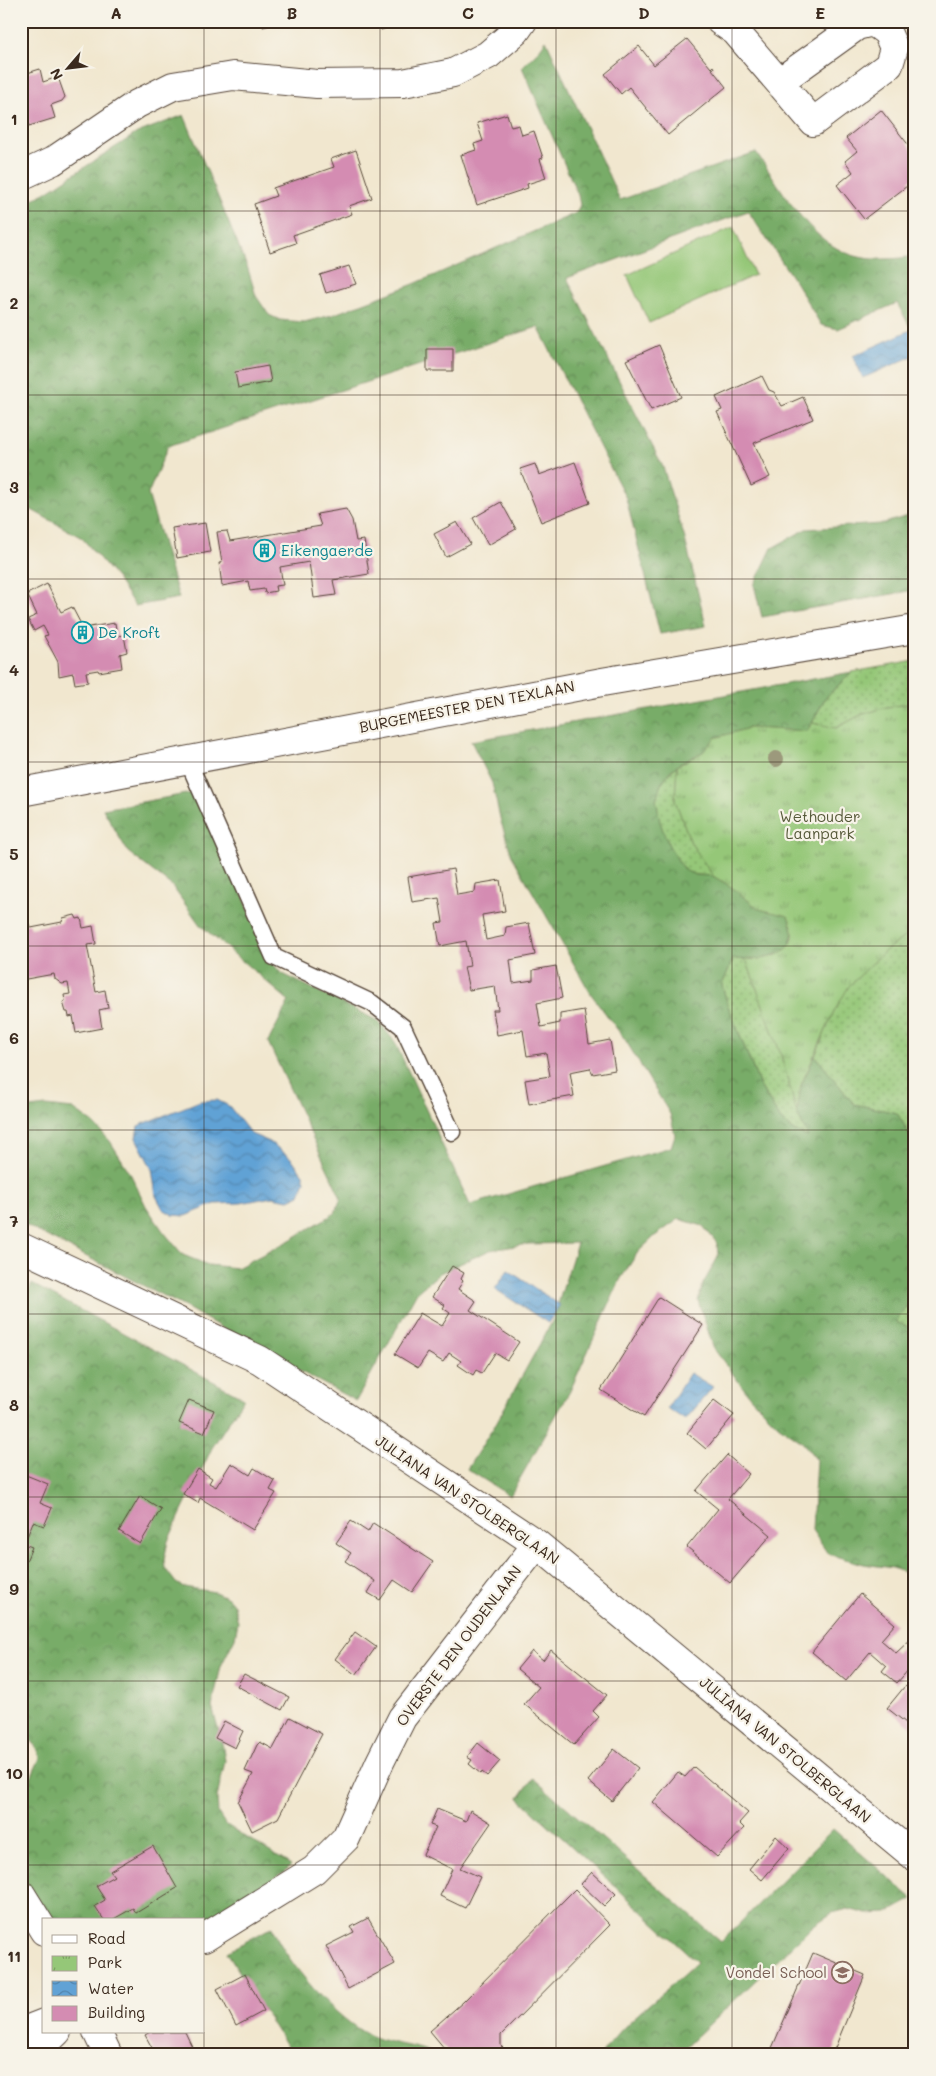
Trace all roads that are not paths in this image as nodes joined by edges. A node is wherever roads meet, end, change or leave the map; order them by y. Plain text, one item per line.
1 (523, 21) edge
2 (720, 21) edge
3 (779, 82) dead end
4 (21, 176) edge
5 (915, 629) edge
6 (188, 761) junction
7 (21, 792) edge
8 (452, 1132) dead end
9 (21, 1248) edge
10 (537, 1544) junction
11 (915, 1857) edge
12 (21, 1894) edge
13 (42, 1929) edge
14 (205, 1937) edge
15 (42, 2024) edge
16 (21, 2032) edge
17 (55, 2034) edge
18 (98, 2034) edge
19 (33, 2055) edge
20 (108, 2055) edge

1 - 4 street
2 - 3 street
5 - 6 street, BURGEMEESTER DEN TEXLAAN
6 - 7 street, BURGEMEESTER DEN TEXLAAN
6 - 8 lane
9 - 10 street, JULIANA VAN STOLBERGLAAN
10 - 11 street, JULIANA VAN STOLBERGLAAN
10 - 14 street, OVERSTE DEN OUDENLAAN
12 - 13 street
15 - 16 street
17 - 19 street
18 - 20 street

